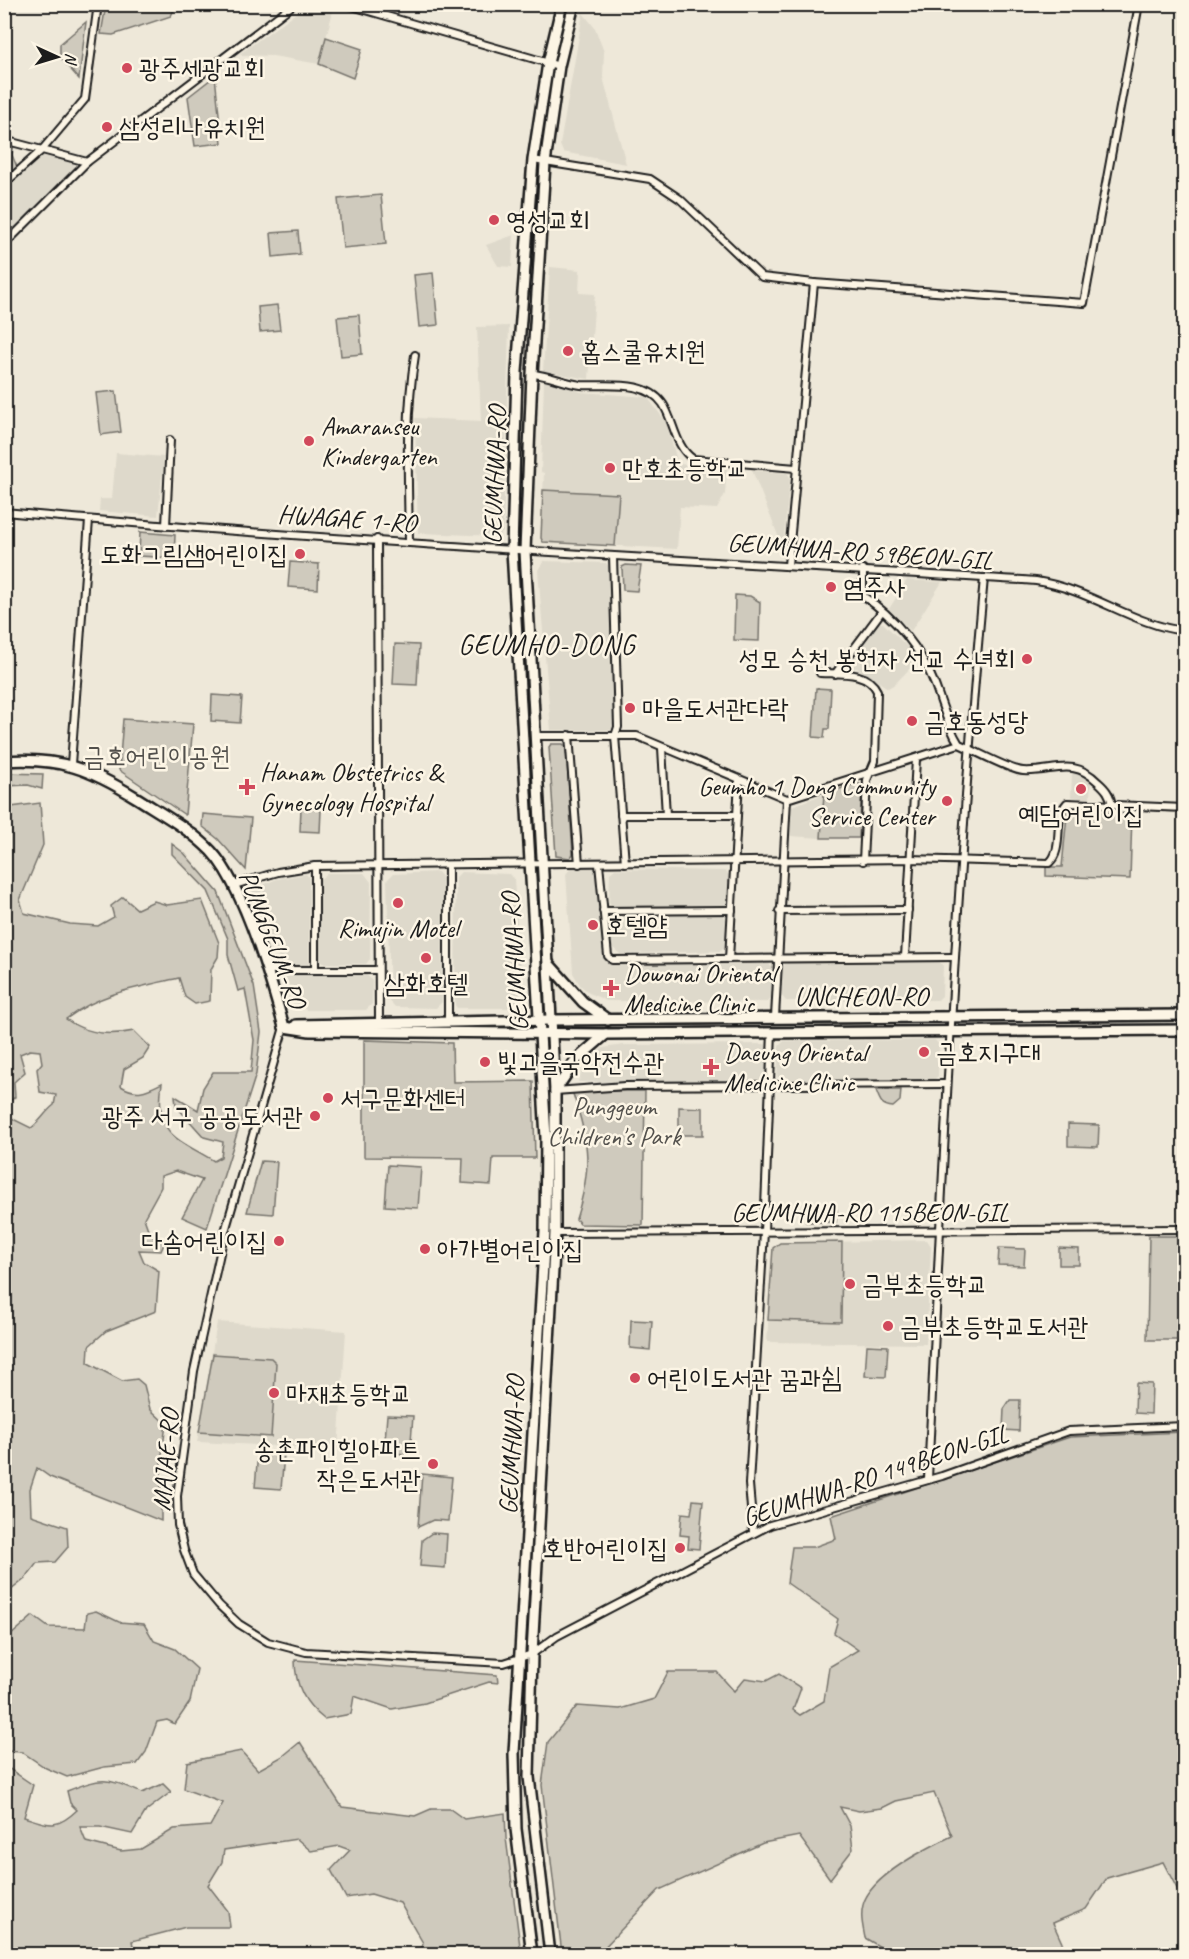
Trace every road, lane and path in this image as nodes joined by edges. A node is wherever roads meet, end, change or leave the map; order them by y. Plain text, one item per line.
1 (98, 4) edge
2 (294, 4) edge
3 (345, 4) edge
4 (561, 4) edge
5 (574, 4) edge
6 (1138, 4) edge
7 (548, 63) junction
8 (559, 66) junction
9 (4, 140) edge
10 (42, 150) junction
11 (533, 160) junction
12 (87, 162) junction
13 (545, 163) junction
14 (4, 184) edge
15 (4, 245) edge
16 (814, 283) junction
17 (415, 355) dead end
18 (532, 374) junction
19 (170, 440) dead end
20 (796, 468) junction
21 (4, 512) edge
22 (89, 520) junction
23 (166, 526) junction
24 (377, 539) junction
25 (409, 542) junction
26 (512, 550) junction
27 (525, 551) junction
28 (613, 556) junction
29 (788, 565) junction
30 (863, 569) junction
31 (984, 578) junction
32 (882, 611) junction
33 (1185, 631) edge
34 (820, 673) dead end
35 (835, 674) junction
36 (569, 735) junction
37 (615, 735) junction
38 (534, 736) junction
39 (959, 744) junction
40 (662, 748) junction
41 (968, 748) junction
42 (916, 759) junction
43 (4, 760) edge
44 (71, 764) junction
45 (870, 773) junction
46 (739, 780) junction
47 (787, 799) junction
48 (1112, 805) junction
49 (1185, 808) edge
50 (621, 815) junction
51 (666, 815) junction
52 (737, 815) junction
53 (910, 859) junction
54 (959, 860) junction
55 (863, 861) junction
56 (782, 862) junction
57 (625, 863) junction
58 (734, 863) junction
59 (544, 864) junction
60 (579, 864) junction
61 (600, 864) junction
62 (448, 865) junction
63 (529, 865) junction
64 (315, 866) junction
65 (378, 866) junction
66 (234, 885) junction
67 (732, 910) junction
68 (908, 910) junction
69 (603, 911) junction
70 (779, 911) junction
71 (905, 957) junction
72 (953, 957) junction
73 (729, 959) junction
74 (778, 959) junction
75 (549, 964) junction
76 (267, 970) junction
77 (315, 970) junction
78 (378, 970) junction
79 (1185, 1015) edge
80 (949, 1016) junction
81 (775, 1017) junction
82 (551, 1020) junction
83 (608, 1020) junction
84 (538, 1021) junction
85 (448, 1022) junction
86 (379, 1023) junction
87 (284, 1027) junction
88 (1185, 1030) edge
89 (949, 1031) junction
90 (539, 1032) junction
91 (772, 1032) junction
92 (551, 1033) junction
93 (606, 1034) junction
94 (946, 1084) junction
95 (770, 1085) junction
96 (555, 1091) junction
97 (1185, 1229) edge
98 (940, 1231) junction
99 (764, 1232) junction
100 (555, 1233) junction
101 (1185, 1426) edge
102 (928, 1479) junction
103 (753, 1532) junction
104 (532, 1654) junction
105 (518, 1659) junction
106 (532, 1954) edge
107 (550, 1954) edge

1 - 10 street
2 - 12 street
3 - 7 street
4 - 7 main road, GEUMHWA-RO
5 - 8 main road, GEUMHWA-RO
6 - 16 street
7 - 8 street
7 - 11 main road, GEUMHWA-RO
8 - 13 main road, GEUMHWA-RO
9 - 10 street
10 - 12 street
10 - 14 street
11 - 13 street
11 - 26 main road, GEUMHWA-RO
12 - 15 street
13 - 16 street
13 - 18 main road, GEUMHWA-RO
16 - 20 street
17 - 25 street
18 - 20 street
18 - 27 main road, GEUMHWA-RO
19 - 23 street
20 - 29 street
21 - 22 street, HWAGAE 1-RO
22 - 23 street, HWAGAE 1-RO
22 - 44 street
23 - 24 street, HWAGAE 1-RO
24 - 25 street, HWAGAE 1-RO
24 - 65 street
25 - 26 street, HWAGAE 1-RO
26 - 27 street, HWAGAE 1-RO
26 - 63 main road, GEUMHWA-RO
27 - 28 street, GEUMHWA-RO 59BEON-GIL
27 - 38 main road, GEUMHWA-RO
28 - 29 street, GEUMHWA-RO 59BEON-GIL
28 - 37 street
29 - 30 street, GEUMHWA-RO 59BEON-GIL
30 - 31 street, GEUMHWA-RO 59BEON-GIL
30 - 32 street
31 - 33 street, GEUMHWA-RO 59BEON-GIL
31 - 41 street
32 - 35 street
32 - 39 street
34 - 35 street
35 - 45 street
36 - 37 street
36 - 38 street
36 - 60 street
37 - 40 street
37 - 50 street
38 - 59 main road, GEUMHWA-RO
39 - 41 street
39 - 42 street
40 - 46 street
40 - 51 street
41 - 48 street
41 - 54 street
42 - 45 street
42 - 53 street
43 - 44 main road, PUNGGEUM-RO
44 - 66 main road, PUNGGEUM-RO
45 - 47 street
45 - 55 street
46 - 47 street
46 - 52 street
47 - 56 street
48 - 49 street
48 - 54 street
50 - 51 street
50 - 57 street
51 - 52 street
52 - 58 street
53 - 54 street
53 - 55 street
53 - 68 street
54 - 72 street
55 - 56 street
56 - 58 street
56 - 70 street
57 - 58 street
57 - 61 street
58 - 67 street
59 - 60 street
59 - 63 street
59 - 75 main road, GEUMHWA-RO
60 - 61 street
61 - 69 street
62 - 63 street
62 - 65 street
62 - 85 street
63 - 84 main road, GEUMHWA-RO
64 - 65 street
64 - 66 street
64 - 77 street
65 - 78 street
66 - 76 main road, PUNGGEUM-RO
67 - 69 street
67 - 73 street
68 - 70 street
68 - 71 street
69 - 73 street
70 - 74 street
71 - 72 street
71 - 74 street
72 - 80 street
73 - 74 street
74 - 81 street
75 - 82 main road, GEUMHWA-RO
75 - 83 main road
76 - 77 street
76 - 87 main road, PUNGGEUM-RO
77 - 78 street
78 - 86 street
79 - 80 main road, UNCHEON-RO
80 - 81 main road, UNCHEON-RO
80 - 89 street
81 - 83 main road, UNCHEON-RO
82 - 83 main road, UNCHEON-RO
82 - 84 main road, UNCHEON-RO
82 - 92 main road, GEUMHWA-RO
84 - 85 main road, PUNGGEUM-RO
84 - 90 main road, GEUMHWA-RO
85 - 86 main road, PUNGGEUM-RO
86 - 87 main road, PUNGGEUM-RO
87 - 90 main road, PUNGGEUM-RO
87 - 105 street, MAJAE-RO
88 - 89 main road, UNCHEON-RO
89 - 91 main road, UNCHEON-RO
89 - 94 street
90 - 92 main road, UNCHEON-RO
90 - 105 main road, GEUMHWA-RO
91 - 93 main road, UNCHEON-RO
91 - 95 street
92 - 93 main road, UNCHEON-RO
92 - 96 main road, GEUMHWA-RO
93 - 96 main road
94 - 95 street
94 - 98 street
95 - 96 street
95 - 99 street
96 - 100 main road, GEUMHWA-RO
97 - 98 street, GEUMHWA-RO 115BEON-GIL
98 - 99 street, GEUMHWA-RO 115BEON-GIL
98 - 102 street
99 - 100 street, GEUMHWA-RO 115BEON-GIL
99 - 103 street
100 - 104 main road, GEUMHWA-RO
101 - 102 street, GEUMHWA-RO 149BEON-GIL
102 - 103 street, GEUMHWA-RO 149BEON-GIL
103 - 104 street, GEUMHWA-RO 149BEON-GIL
104 - 105 street, MAJAE-RO
104 - 107 main road, GEUMHWA-RO
105 - 106 main road, GEUMHWA-RO

